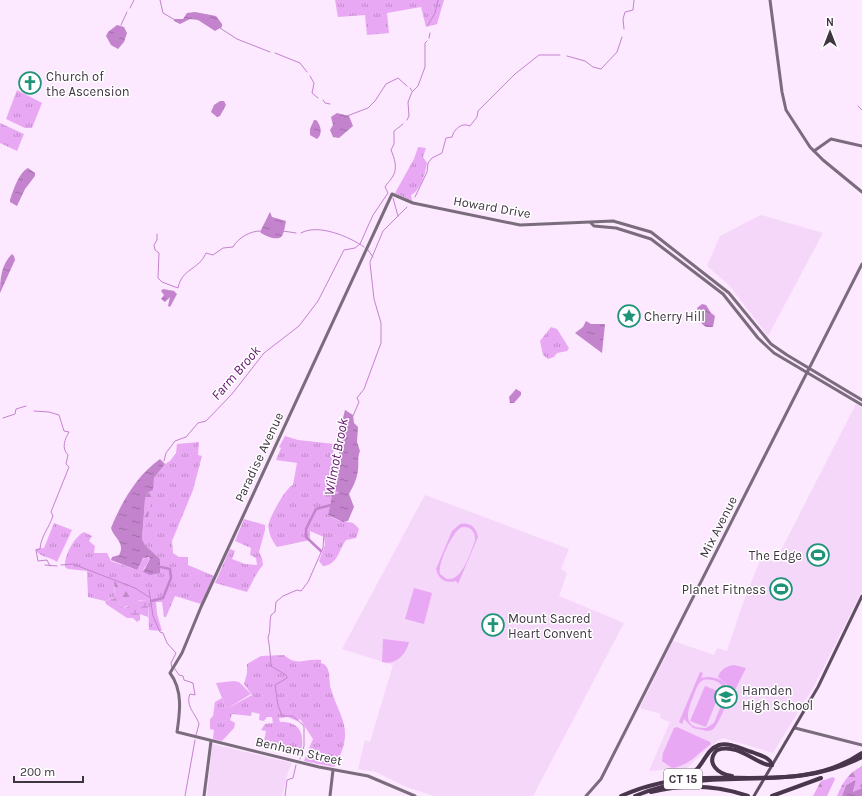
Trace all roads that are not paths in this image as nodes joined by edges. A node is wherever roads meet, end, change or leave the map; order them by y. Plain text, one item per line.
1 (770, 0) edge
2 (862, 146) edge
3 (814, 151) junction
4 (862, 192) edge
5 (392, 194) joint
6 (591, 223) junction
7 (862, 264) edge
8 (731, 296) junction
9 (727, 299) junction
10 (745, 313) junction
11 (741, 316) junction
12 (777, 348) junction
13 (774, 353) junction
14 (809, 371) junction
15 (862, 400) edge
16 (862, 405) edge
17 (862, 596) edge
18 (795, 728) junction
19 (176, 732) joint
20 (211, 741) junction
21 (862, 745) edge
22 (862, 753) edge
23 (862, 757) edge
24 (772, 765) junction
25 (834, 769) junction
26 (335, 770) junction
27 (748, 778) junction
28 (756, 779) junction
29 (656, 784) junction
30 (637, 795) edge
31 (204, 796) edge
32 (330, 796) edge
33 (415, 796) edge
34 (586, 796) edge
35 (621, 796) edge
36 (748, 796) edge
37 (754, 796) edge
38 (772, 796) edge

1 - 3 street
2 - 3 street
3 - 4 street
5 - 6 street, Howard Drive
5 - 19 street, Paradise Avenue
6 - 8 street, Howard Drive
6 - 9 street, Howard Drive
7 - 14 street, Mix Avenue
8 - 9 street
8 - 10 street, Howard Drive
9 - 11 street, Howard Drive
10 - 11 street
10 - 12 street, Howard Drive
11 - 13 street, Howard Drive
12 - 13 street
12 - 14 street, Howard Drive
13 - 14 street, Howard Drive
14 - 15 street
14 - 16 street
14 - 34 street, Mix Avenue
17 - 18 main road
18 - 21 street
18 - 24 main road
19 - 20 street, Benham Street
20 - 26 street, Benham Street
20 - 31 street
22 - 25 highway, CT 15
23 - 25 highway, CT 15
24 - 27 highway
24 - 29 highway
24 - 37 main road
25 - 28 highway, CT 15
25 - 38 highway
26 - 32 street
26 - 33 street, Benham Street
27 - 28 highway, CT 15
27 - 29 highway, CT 15
28 - 30 highway, CT 15
29 - 35 highway, CT 15
30 - 36 highway

